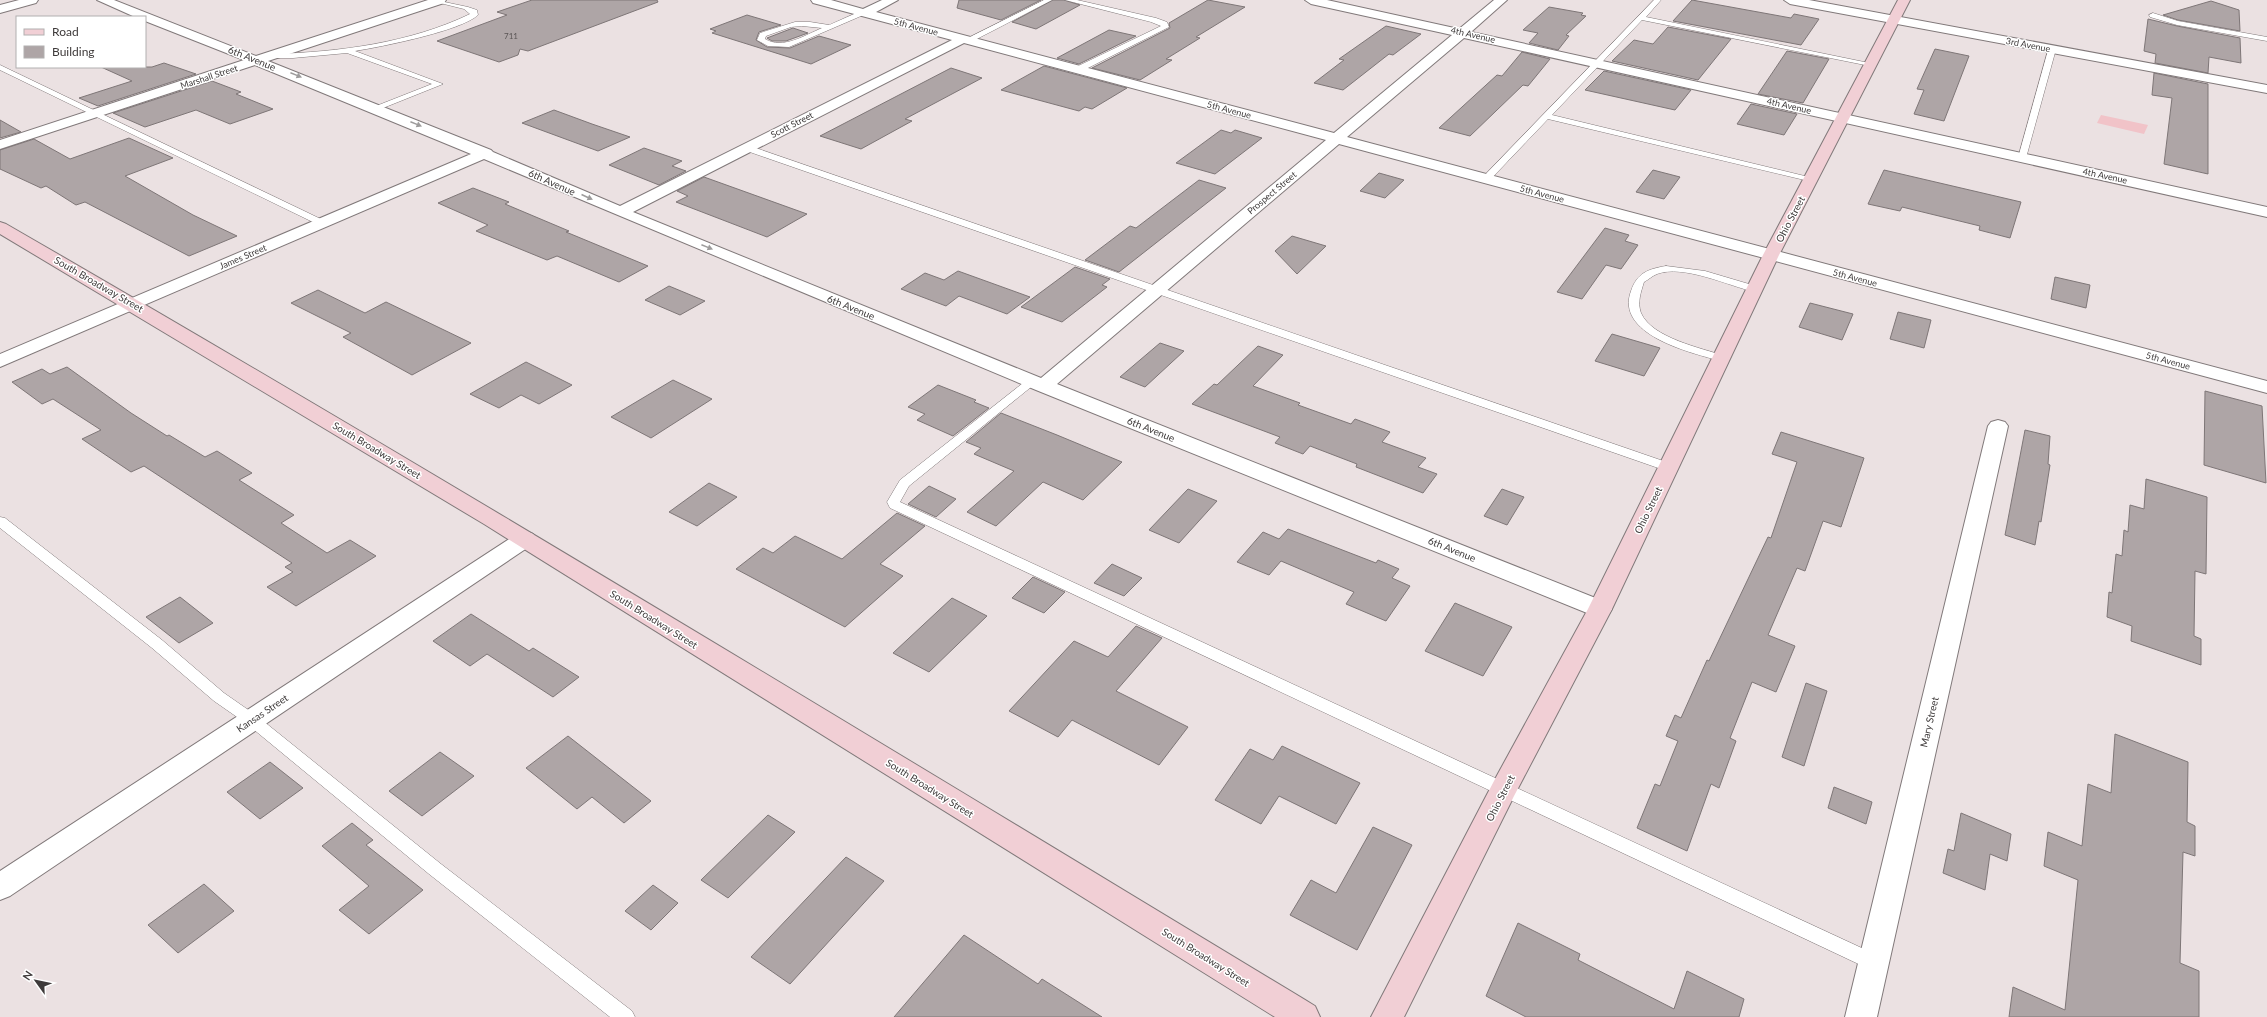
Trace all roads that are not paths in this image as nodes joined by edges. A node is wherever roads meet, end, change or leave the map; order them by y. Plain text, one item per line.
1 (32, 0) edge
2 (103, 0) edge
3 (439, 0) edge
4 (817, 0) edge
5 (892, 0) edge
6 (1049, 0) edge
7 (1068, 0) edge
8 (1311, 0) edge
9 (1501, 0) edge
10 (1658, 0) edge
11 (1790, 0) edge
12 (1904, 0) edge
13 (1337, 2) edge
14 (0, 9) edge
15 (864, 13) junction
16 (2152, 16) dead end
17 (1640, 18) junction
18 (1893, 19) junction
19 (830, 28) junction
20 (1462, 33) junction
21 (2267, 39) edge
22 (965, 40) junction
23 (2052, 49) junction
24 (348, 51) junction
25 (266, 58) junction
26 (1598, 63) junction
27 (1870, 64) junction
28 (0, 67) edge
29 (1077, 70) junction
30 (2267, 89) edge
31 (375, 108) junction
32 (96, 114) junction
33 (1547, 116) junction
34 (1842, 118) junction
35 (1335, 139) junction
36 (0, 145) edge
37 (747, 148) junction
38 (486, 153) junction
39 (2022, 158) junction
40 (1486, 179) junction
41 (1810, 180) junction
42 (620, 212) junction
43 (2267, 212) edge
44 (322, 223) junction
45 (0, 227) edge
46 (1771, 255) junction
47 (1755, 289) junction
48 (1155, 291) junction
49 (134, 304) junction
50 (1721, 358) junction
51 (0, 362) edge
52 (1038, 384) junction
53 (2267, 387) edge
54 (1998, 426) dead end
55 (1668, 467) junction
56 (0, 521) edge
57 (525, 539) junction
58 (1600, 608) junction
59 (252, 720) junction
60 (1504, 789) junction
61 (0, 887) edge
62 (1873, 962) junction
63 (625, 1017) edge
64 (1304, 1017) edge
65 (1387, 1017) edge
66 (1860, 1017) edge

1 - 14 street
2 - 25 street, 6th Avenue
3 - 24 lane
3 - 25 street, Marshall Street
4 - 15 street, 5th Avenue
5 - 15 street
6 - 22 lane
7 - 29 lane
8 - 13 street, 4th Avenue
9 - 20 street, Prospect Street
10 - 17 lane
11 - 18 street, 3rd Avenue
12 - 18 street, Ohio Street
13 - 20 street, 4th Avenue
15 - 19 lane
15 - 22 street, 5th Avenue
16 - 21 lane
17 - 26 lane
17 - 27 lane
18 - 23 street, 3rd Avenue
18 - 27 street, Ohio Street
19 - 19 lane
20 - 26 street, 4th Avenue
20 - 35 street, Prospect Street
22 - 29 street, 5th Avenue
22 - 37 street, Scott Street
23 - 30 street, 3rd Avenue
23 - 39 lane
24 - 25 lane
24 - 31 lane
25 -> 31 street, 6th Avenue
25 - 32 street, Marshall Street
26 - 33 lane
26 - 34 street, 4th Avenue
27 - 34 street, Ohio Street
28 - 32 lane
29 - 35 street, 5th Avenue
31 -> 38 street, 6th Avenue
32 - 36 street, Marshall Street
32 - 44 lane
33 - 40 lane
33 - 41 lane
34 - 39 street, 4th Avenue
34 - 41 street, Ohio Street
35 - 40 street, 5th Avenue
35 - 48 street, Prospect Street
37 - 42 street, Scott Street
37 - 48 lane
38 -> 42 street, 6th Avenue
38 - 44 street, James Street
39 - 43 street, 4th Avenue
40 - 46 street, 5th Avenue
41 - 46 street, Ohio Street
42 -> 52 street, 6th Avenue
44 - 49 street, James Street
45 - 49 street, South Broadway Street
46 - 47 street, Ohio Street
46 - 53 street, 5th Avenue
47 - 50 street, Ohio Street
47 - 50 lane
48 - 52 street, Prospect Street
48 - 55 lane
49 - 51 street, James Street
49 - 57 street, South Broadway Street
50 - 55 street, Ohio Street
52 - 58 street, 6th Avenue
52 - 60 lane
54 - 62 street, Mary Street
55 - 58 street, Ohio Street
56 - 59 lane
57 - 59 street, Kansas Street
57 - 64 street, South Broadway Street
58 - 60 street, Ohio Street
59 - 61 street, Kansas Street
59 - 63 lane
60 - 62 lane
60 - 65 street, Ohio Street
62 - 66 street, Mary Street

